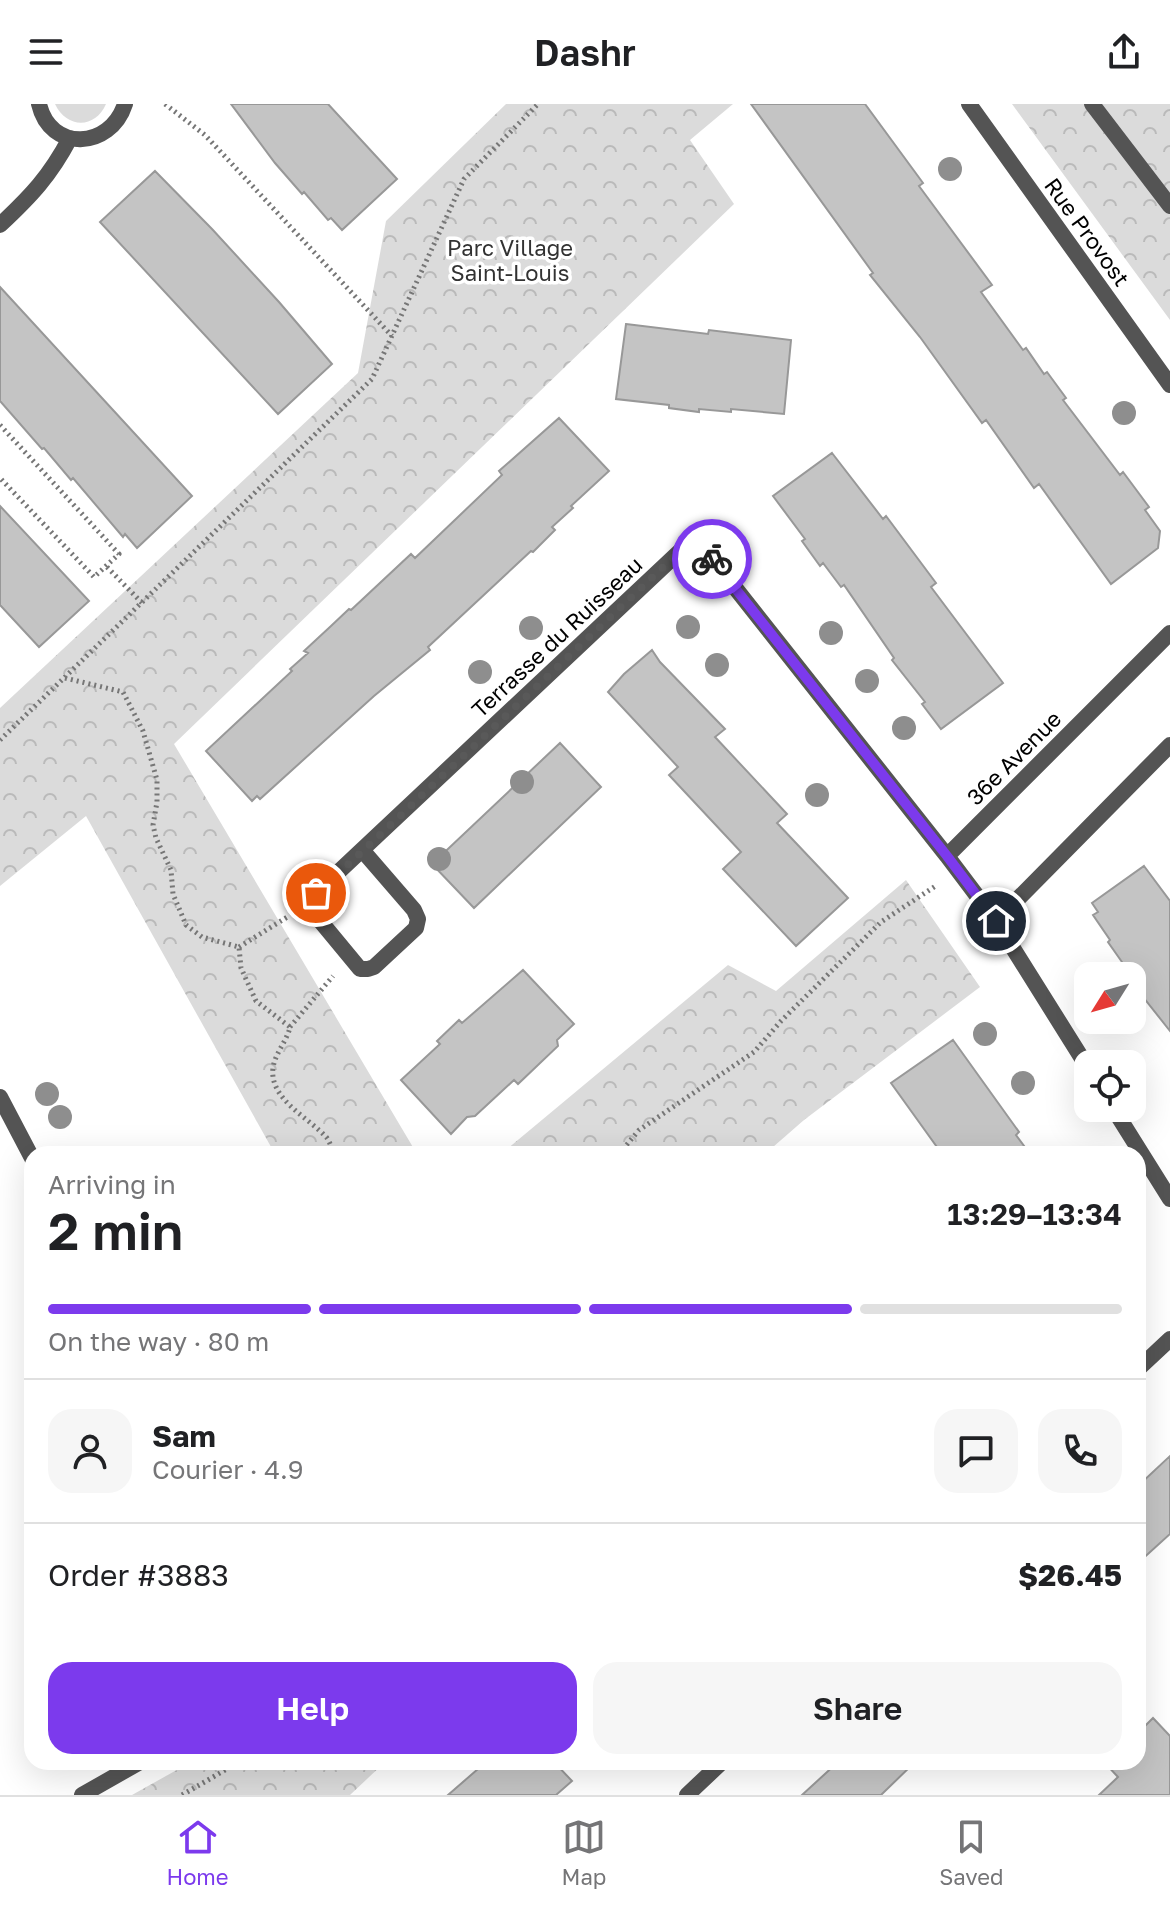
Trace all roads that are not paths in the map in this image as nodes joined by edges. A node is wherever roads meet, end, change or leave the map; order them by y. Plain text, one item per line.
1 (39, 104) edge
2 (125, 104) edge
3 (969, 104) edge
4 (1092, 104) edge
5 (70, 138) junction
6 (1170, 206) edge
7 (0, 225) edge
8 (1170, 385) edge
9 (1170, 633) edge
10 (1170, 745) edge
11 (363, 851) junction
12 (947, 856) junction
13 (996, 921) junction
14 (1077, 1050) edge
15 (0, 1097) edge
16 (1122, 1122) edge
17 (26, 1146) edge
18 (1137, 1146) edge
19 (1146, 1161) edge
20 (1170, 1199) edge
21 (1170, 1339) edge
22 (1146, 1362) edge
23 (126, 1770) edge
24 (714, 1770) edge
25 (82, 1795) edge
26 (687, 1795) edge

1 - 5 street
2 - 5 street
3 - 8 street, Rue Provost
4 - 6 street
5 - 7 street
9 - 12 street, 36e Avenue
10 - 13 street
11 - 11 street, Terrasse du Ruisseau
11 - 12 street, Terrasse du Ruisseau
12 - 13 street
13 - 14 street
15 - 17 street
16 - 18 street
19 - 20 street
21 - 22 street
23 - 25 street
24 - 26 street

